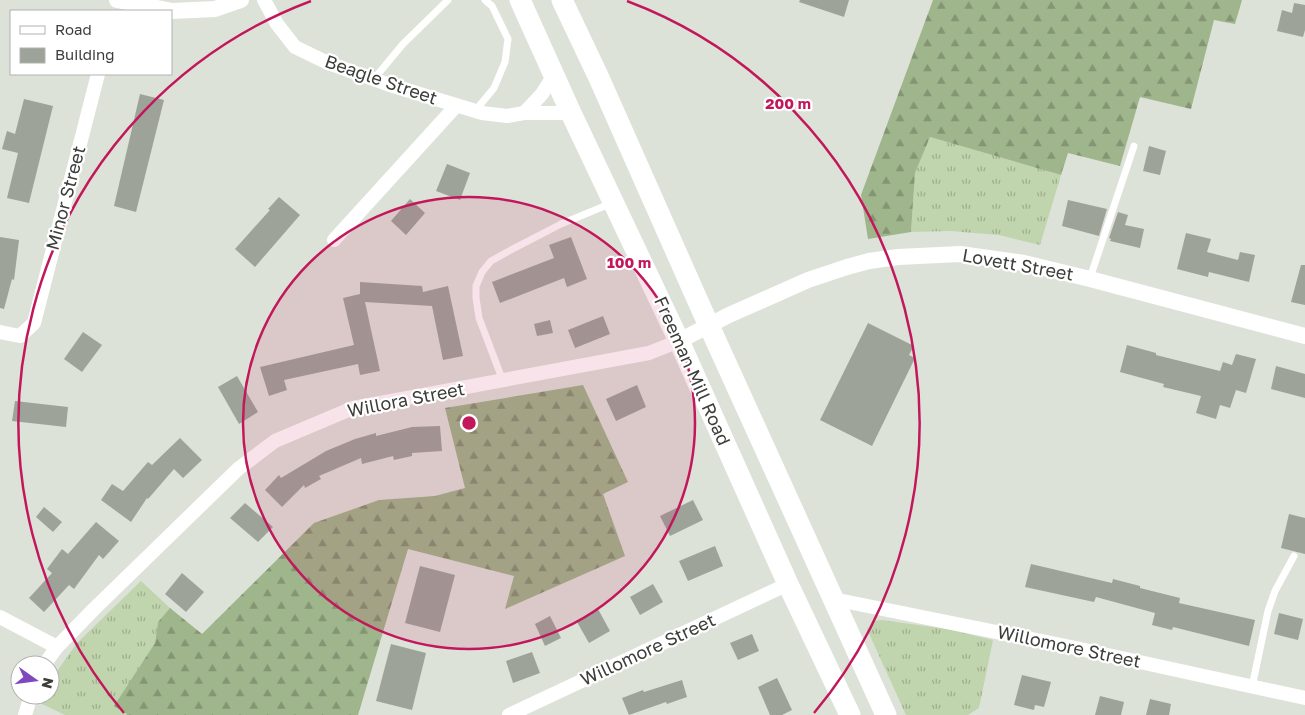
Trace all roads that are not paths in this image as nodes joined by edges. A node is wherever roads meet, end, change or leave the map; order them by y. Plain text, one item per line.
1 (117, 0) edge
2 (241, 0) edge
3 (264, 0) edge
4 (448, 0) edge
5 (485, 0) edge
6 (520, 0) edge
7 (562, 0) edge
8 (98, 75) edge
9 (554, 75) junction
10 (373, 80) junction
11 (456, 106) junction
12 (475, 111) junction
13 (524, 113) junction
14 (571, 113) junction
15 (1134, 146) dead end
16 (615, 202) junction
17 (334, 240) dead end
18 (1090, 279) junction
19 (709, 326) junction
20 (0, 332) edge
21 (1305, 336) edge
22 (680, 341) junction
23 (503, 381) junction
24 (1294, 556) dead end
25 (788, 584) junction
26 (832, 599) junction
27 (0, 617) edge
28 (57, 647) junction
29 (51, 655) edge
30 (1252, 687) junction
31 (1305, 698) edge
32 (509, 715) edge
33 (850, 715) edge
34 (886, 715) edge

1 - 2 street
3 - 10 street, Beagle Street
4 - 10 lane
5 - 12 lane
6 - 9 main road, Freeman Mill Road
7 - 19 main road, Freeman Mill Road
8 - 20 street, Minor Street
9 - 13 street
9 - 14 main road, Freeman Mill Road
10 - 11 street, Beagle Street
11 - 12 street, Beagle Street
11 - 17 street
12 - 13 street, Beagle Street
13 - 14 street, Beagle Street
14 - 16 main road, Freeman Mill Road
15 - 18 lane
16 - 22 main road, Freeman Mill Road
16 - 23 lane
18 - 19 street, Lovett Street
18 - 21 street, Lovett Street
19 - 22 street, Lovett Street
19 - 26 main road, Freeman Mill Road
22 - 23 street, Willora Street
22 - 25 main road, Freeman Mill Road
23 - 28 street, Willora Street
24 - 30 lane
25 - 32 street, Willomore Street
25 - 33 main road, Freeman Mill Road
26 - 30 street, Willomore Street
26 - 34 main road, Freeman Mill Road
27 - 28 street
28 - 29 street, Willora Street
30 - 31 street, Willomore Street

